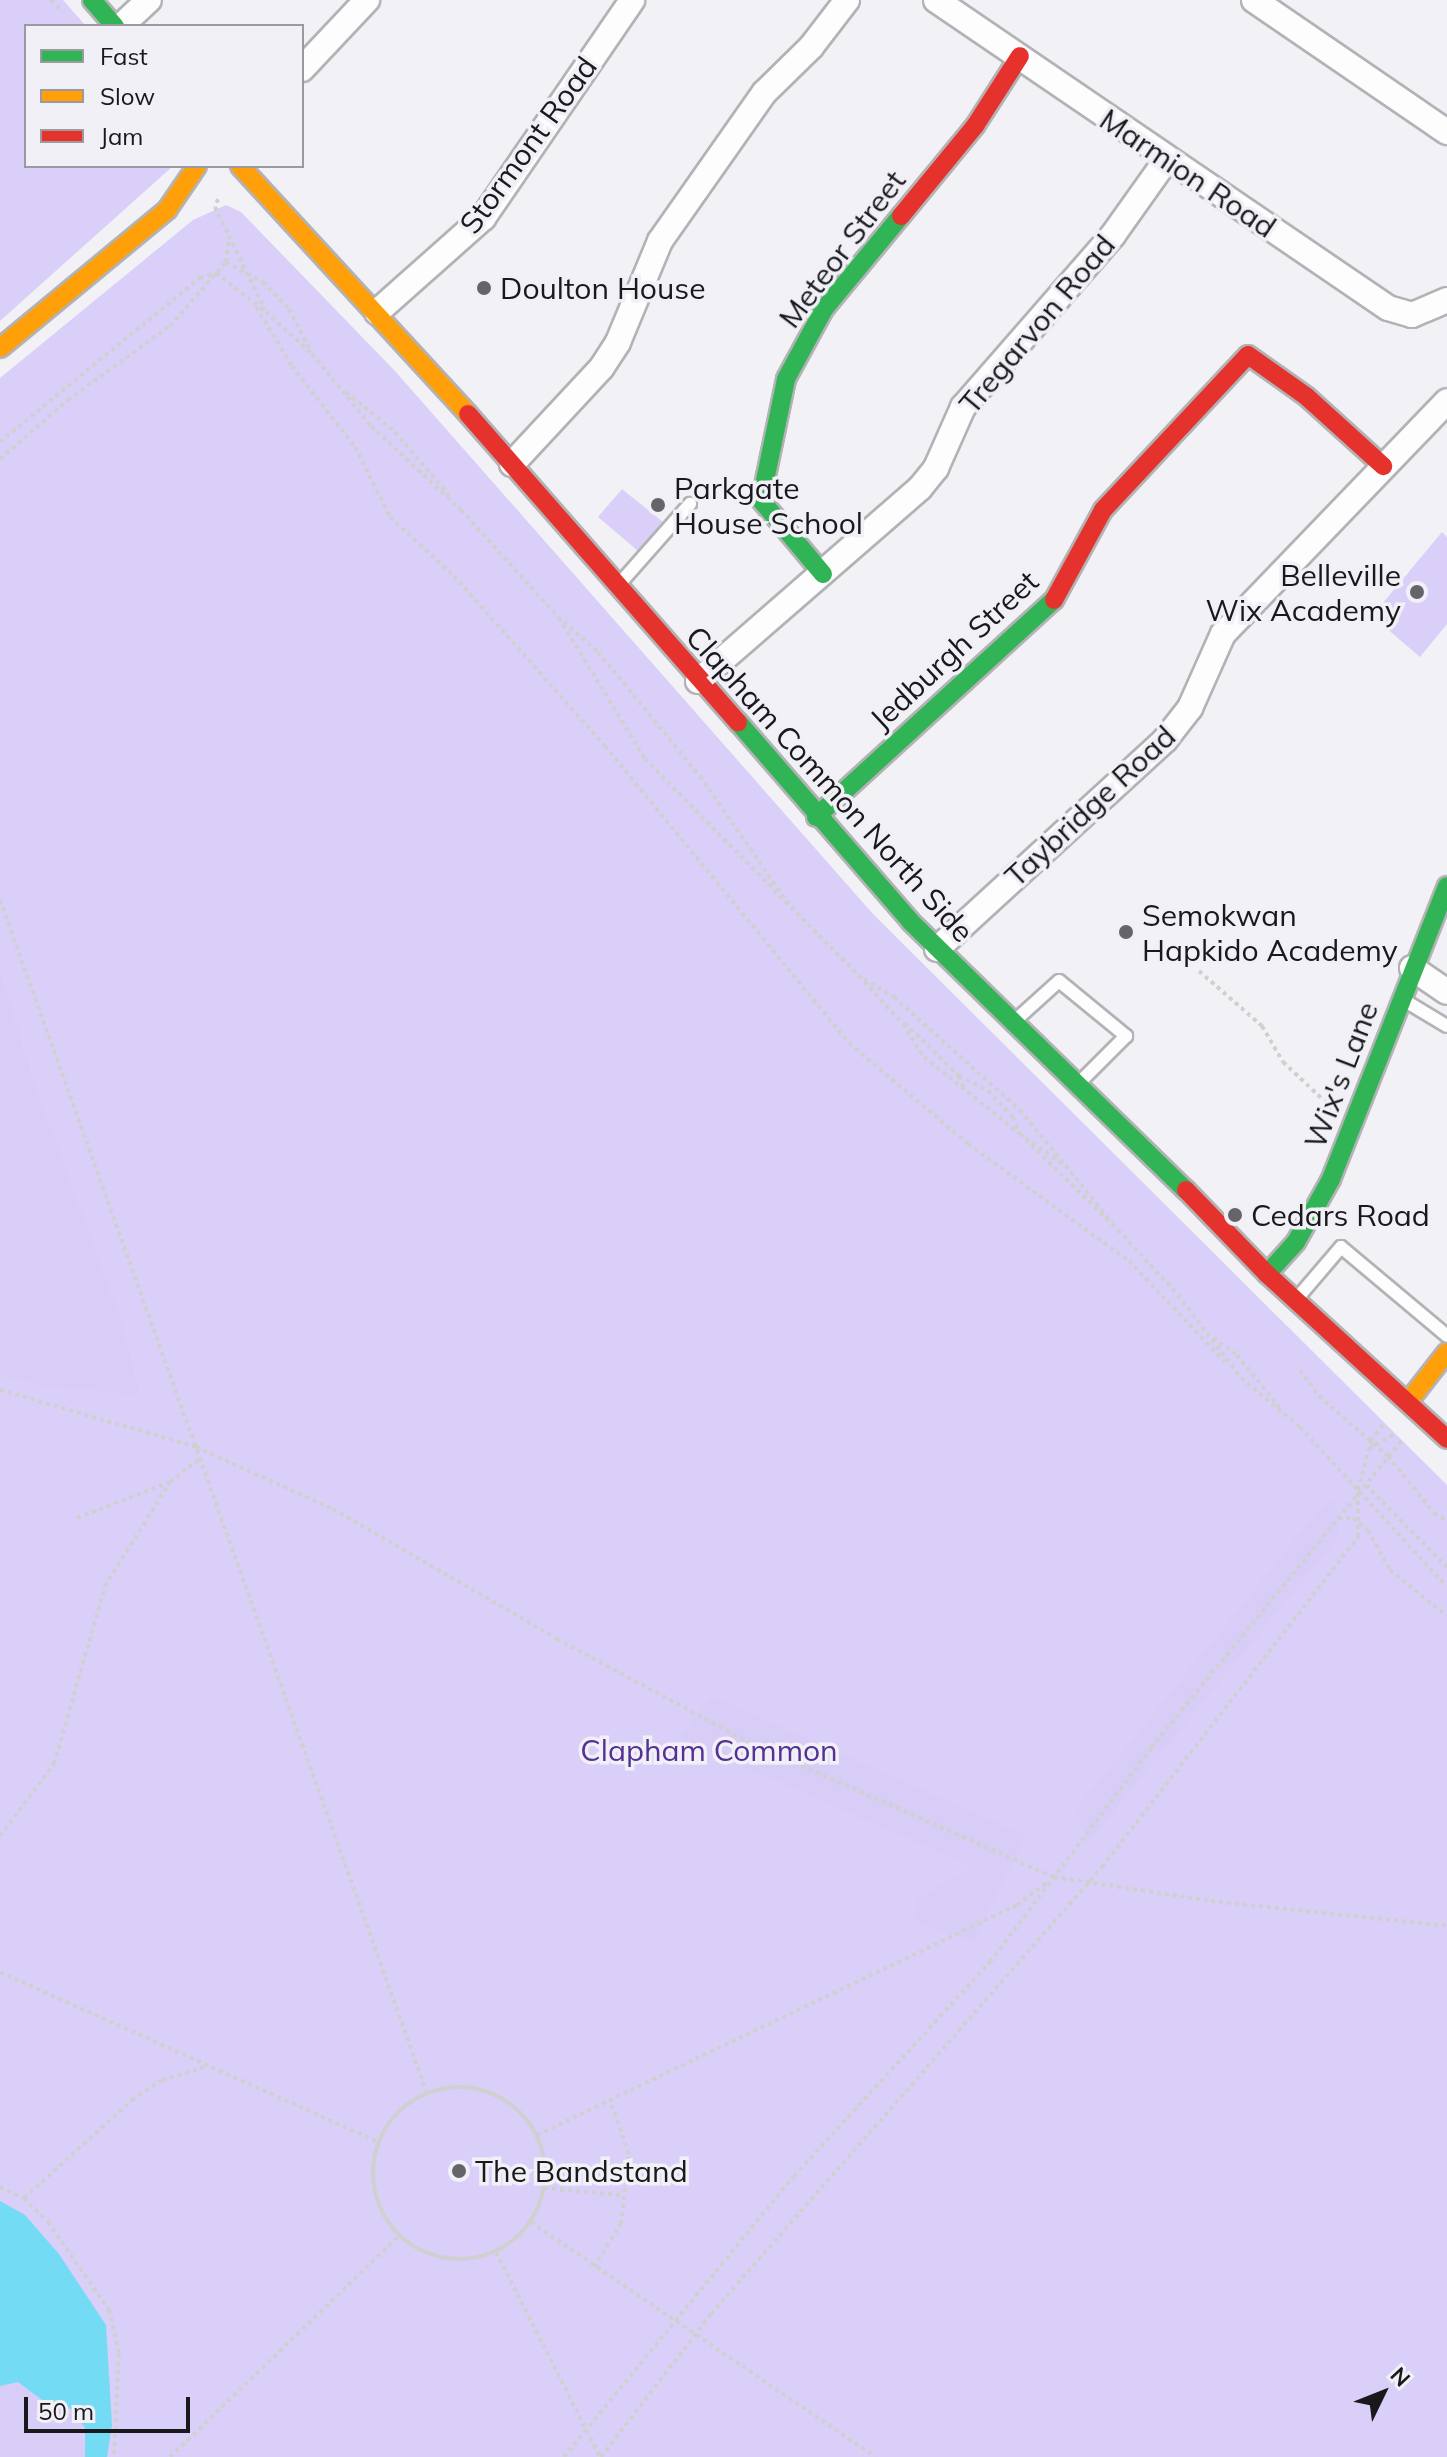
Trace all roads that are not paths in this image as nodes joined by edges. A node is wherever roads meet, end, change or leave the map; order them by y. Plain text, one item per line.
1 (92, 0) edge
2 (149, 0) edge
3 (367, 0) edge
4 (632, 0) edge
5 (847, 0) edge
6 (936, 0) edge
7 (1254, 0) edge
8 (116, 24) edge
9 (120, 24) edge
10 (1020, 56) junction
11 (304, 67) edge
12 (1447, 132) edge
13 (1167, 159) junction
14 (196, 168) edge
15 (242, 168) edge
16 (263, 168) edge
17 (275, 198) junction
18 (167, 210) junction
19 (1447, 300) edge
20 (377, 312) junction
21 (0, 348) edge
22 (1447, 401) edge
23 (512, 464) junction
24 (1383, 466) junction
25 (690, 504) dead end
26 (823, 574) junction
27 (617, 586) junction
28 (698, 681) junction
29 (816, 817) junction
30 (1447, 886) edge
31 (937, 949) junction
32 (1412, 968) junction
33 (1447, 992) edge
34 (1401, 998) junction
35 (1013, 1023) junction
36 (1447, 1026) edge
37 (1078, 1085) junction
38 (1267, 1274) junction
39 (1296, 1300) junction
40 (1447, 1336) edge
41 (1447, 1352) edge
42 (1408, 1402) junction
43 (1447, 1439) edge

1 - 8 main road
2 - 9 street
3 - 11 street
4 - 20 street, Stormont Road
5 - 23 street
6 - 10 street, Marmion Road
7 - 12 street
10 - 13 street, Marmion Road
10 - 26 main road, Meteor Street
13 - 19 street, Marmion Road
13 - 26 street, Tregarvon Road
14 - 18 main road
15 - 17 main road
16 - 17 main road, Clapham Common North Side
17 - 18 main road
17 - 20 main road, Clapham Common North Side
18 - 21 main road
20 - 23 main road, Clapham Common North Side
22 - 24 street, Taybridge Road
23 - 27 main road, Clapham Common North Side
24 - 29 main road, Jedburgh Street
24 - 31 street, Taybridge Road
25 - 27 lane
26 - 28 street, Tregarvon Road
27 - 28 main road, Clapham Common North Side
28 - 29 main road, Clapham Common North Side
29 - 31 main road, Clapham Common North Side
30 - 32 main road, Wix's Lane
31 - 35 main road, Clapham Common North Side
32 - 33 street
32 - 34 main road, Wix's Lane
34 - 36 lane
34 - 38 main road, Wix's Lane
35 - 37 main road, Clapham Common North Side
35 - 37 lane
37 - 38 main road, Clapham Common North Side
38 - 39 main road, Clapham Common North Side
39 - 40 lane
39 - 42 main road, Clapham Common North Side
41 - 42 main road
42 - 43 main road, Clapham Common North Side

